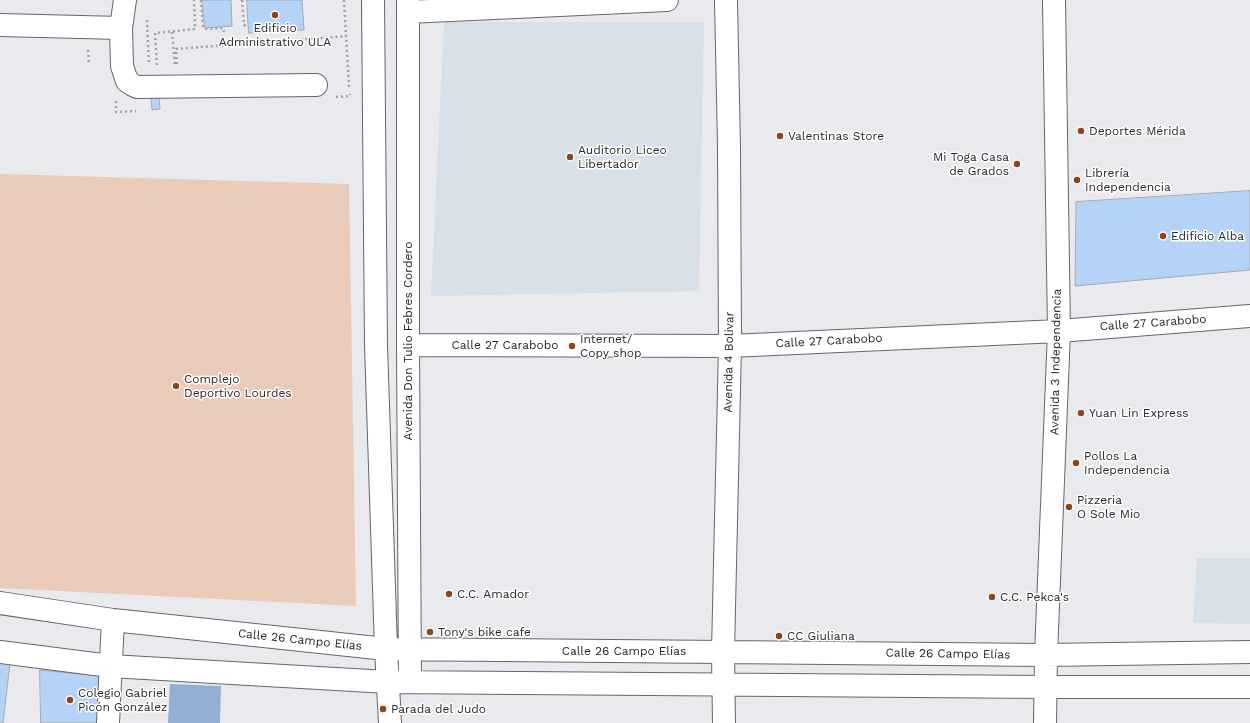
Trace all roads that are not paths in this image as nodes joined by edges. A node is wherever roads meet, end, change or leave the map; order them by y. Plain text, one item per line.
1 (125, 0) edge
2 (373, 0) edge
3 (667, 0) edge
4 (726, 0) edge
5 (1054, 0) edge
6 (408, 6) edge
7 (0, 25) edge
8 (121, 28) junction
9 (316, 86) dead end
10 (1250, 316) edge
11 (1058, 331) junction
12 (408, 345) junction
13 (730, 346) junction
14 (0, 603) edge
15 (113, 620) junction
16 (386, 649) junction
17 (409, 649) junction
18 (0, 652) edge
19 (723, 652) junction
20 (1250, 652) edge
21 (1046, 656) junction
22 (110, 666) junction
23 (388, 682) junction
24 (410, 682) junction
25 (724, 685) junction
26 (1046, 687) junction
27 (1250, 687) edge
28 (108, 723) edge
29 (390, 723) edge
30 (724, 723) edge
31 (1045, 723) edge

1 - 8 street
2 - 16 street
3 - 6 street
4 - 13 street, Avenida 4 Bolivar
5 - 11 street, Avenida 3 Independencia
6 - 12 street, Avenida Don Tulio Febres Cordero
7 - 8 street
8 - 9 street
10 - 11 street, Calle 27 Carabobo
11 - 13 street, Calle 27 Carabobo
11 - 21 street, Avenida 3 Independencia
12 - 13 street, Calle 27 Carabobo
12 - 17 street, Avenida Don Tulio Febres Cordero
13 - 19 street, Avenida 4 Bolivar
14 - 15 street, Calle 26 Campo Elías
15 - 16 street, Calle 26 Campo Elías
15 - 22 street
16 - 17 street, Calle 26 Campo Elías
16 - 23 street
17 - 19 street, Calle 26 Campo Elías
17 - 24 street, Avenida Don Tulio Febres Cordero
18 - 22 street
19 - 21 street, Calle 26 Campo Elías
19 - 25 street, Avenida 4 Bolivar
20 - 21 street, Calle 26 Campo Elías
21 - 26 street, Avenida 3 Independencia
22 - 23 street
22 - 28 street
23 - 24 street
23 - 29 street
24 - 25 street
25 - 26 street
25 - 30 street, Avenida 4 Bolivar
26 - 27 street
26 - 31 street, Avenida 3 Independencia

